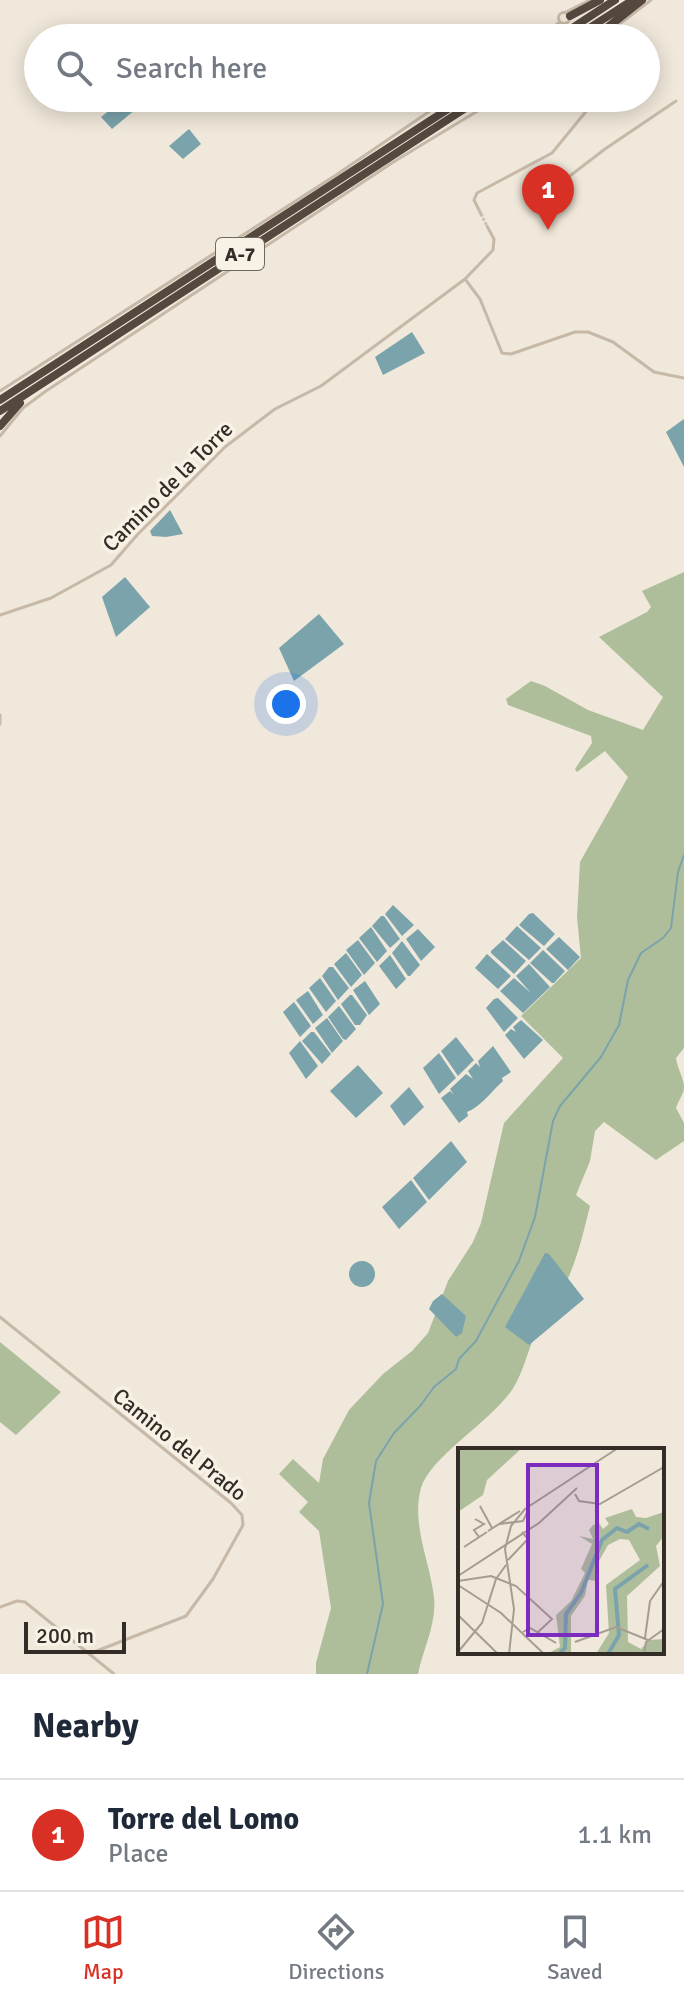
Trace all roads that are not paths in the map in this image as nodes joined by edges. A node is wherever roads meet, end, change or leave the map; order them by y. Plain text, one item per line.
1 (590, 0) edge
2 (600, 0) edge
3 (615, 0) edge
4 (633, 0) edge
5 (642, 0) edge
6 (651, 0) edge
7 (568, 19) junction
8 (560, 22) junction
9 (557, 24) edge
10 (570, 24) edge
11 (578, 24) edge
12 (596, 24) edge
13 (612, 24) edge
14 (619, 24) edge
15 (676, 101) dead end
16 (428, 112) edge
17 (443, 112) edge
18 (460, 112) edge
19 (476, 112) edge
20 (586, 112) edge
21 (660, 112) edge
22 (660, 112) edge
23 (528, 199) dead end
24 (481, 214) dead end
25 (487, 226) tunnel mouth
26 (465, 279) junction
27 (684, 378) edge
28 (36, 388) junction
29 (0, 391) edge
30 (0, 400) edge
31 (0, 411) edge
32 (0, 426) edge
33 (0, 436) edge
34 (0, 615) edge
35 (0, 715) edge
36 (0, 724) edge
37 (0, 1317) edge
38 (0, 1607) edge
39 (89, 1654) junction
40 (114, 1674) edge

1 - 7 street
2 - 7 highway
3 - 11 highway
4 - 12 highway
5 - 13 highway
6 - 14 street
7 - 8 street
7 - 8 street
7 - 10 street, bridge
8 - 9 street
15 - 22 street
16 - 29 street
17 - 30 highway, A-7
18 - 28 highway, A-7
19 - 33 street
20 - 24 street
21 - 23 street
25 - 26 street, Camino de la Torre
26 - 27 street
26 - 34 street, Camino de la Torre
28 - 31 highway, A-7
28 - 32 highway
35 - 36 street
37 - 39 street, Camino del Prado
38 - 39 street
39 - 40 street

